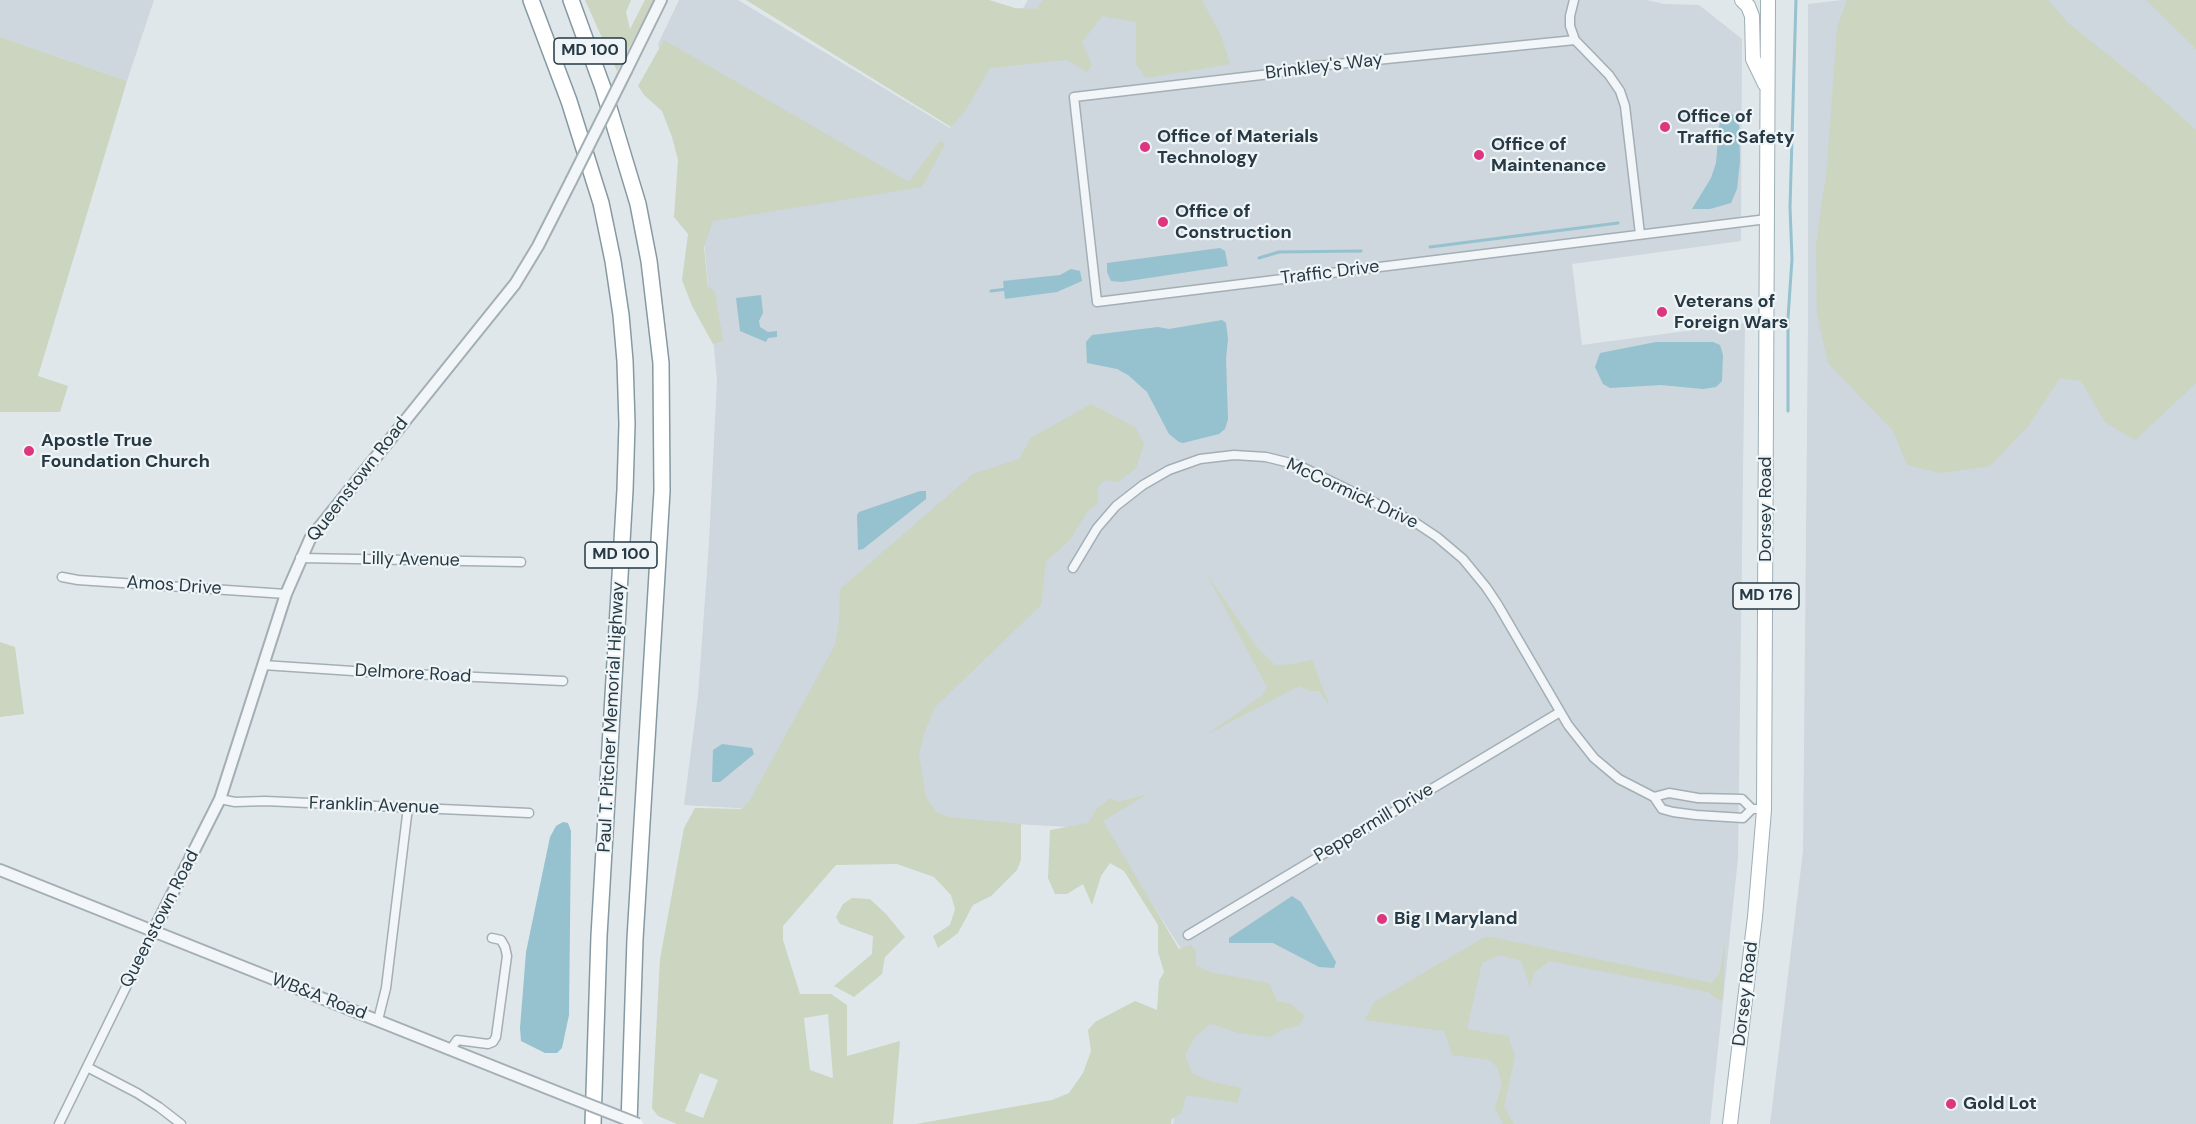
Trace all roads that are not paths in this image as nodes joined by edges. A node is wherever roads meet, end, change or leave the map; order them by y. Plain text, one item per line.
1 (531, 0) edge
2 (571, 0) edge
3 (661, 0) edge
4 (1574, 0) edge
5 (1742, 0) edge
6 (1768, 0) edge
7 (1575, 40) junction
8 (1768, 89) junction
9 (1074, 97) joint
10 (1767, 219) junction
11 (1640, 234) junction
12 (300, 558) junction
13 (521, 562) dead end
14 (1073, 568) dead end
15 (62, 577) dead end
16 (286, 594) junction
17 (263, 665) junction
18 (563, 681) dead end
19 (1560, 712) junction
20 (1654, 797) junction
21 (220, 799) junction
22 (408, 807) junction
23 (1758, 809) junction
24 (529, 813) dead end
25 (0, 870) edge
26 (153, 932) junction
27 (1188, 935) dead end
28 (492, 938) dead end
29 (378, 1020) junction
30 (452, 1049) junction
31 (87, 1067) junction
32 (59, 1124) edge
33 (181, 1124) edge
34 (593, 1124) edge
35 (629, 1124) edge
36 (638, 1124) edge
37 (1730, 1124) edge

1 - 34 highway, Paul T. Pitcher Memorial Highway / MD 100
2 - 35 highway, Paul T. Pitcher Memorial Highway / MD 100
3 - 12 street, Queenstown Road, bridge
4 - 7 street
5 - 8 main road
6 - 8 main road, Dorsey Road / MD 176
7 - 9 street, Brinkley's Way
7 - 11 street
8 - 10 main road, Dorsey Road / MD 176
9 - 11 street, Traffic Drive
10 - 11 street, Traffic Drive
10 - 23 main road, Dorsey Road / MD 176
12 - 13 street, Lilly Avenue
12 - 16 street, Queenstown Road
14 - 19 street, McCormick Drive
15 - 16 street, Amos Drive
16 - 17 street, Queenstown Road
17 - 18 street, Delmore Road
17 - 21 street, Queenstown Road
19 - 20 street, McCormick Drive
19 - 27 street, Peppermill Drive
20 - 23 street, McCormick Drive
20 - 23 street, McCormick Drive
21 - 22 street, Franklin Avenue
21 - 26 street, Queenstown Road
22 - 24 street, Franklin Avenue
22 - 29 street
23 - 37 main road, Dorsey Road / MD 176
25 - 26 street, WB&A Road
26 - 29 street, WB&A Road
26 - 31 street, Queenstown Road
28 - 30 street
29 - 30 street, WB&A Road
30 - 36 street, WB&A Road, bridge
31 - 32 street, Queenstown Road
31 - 33 street

